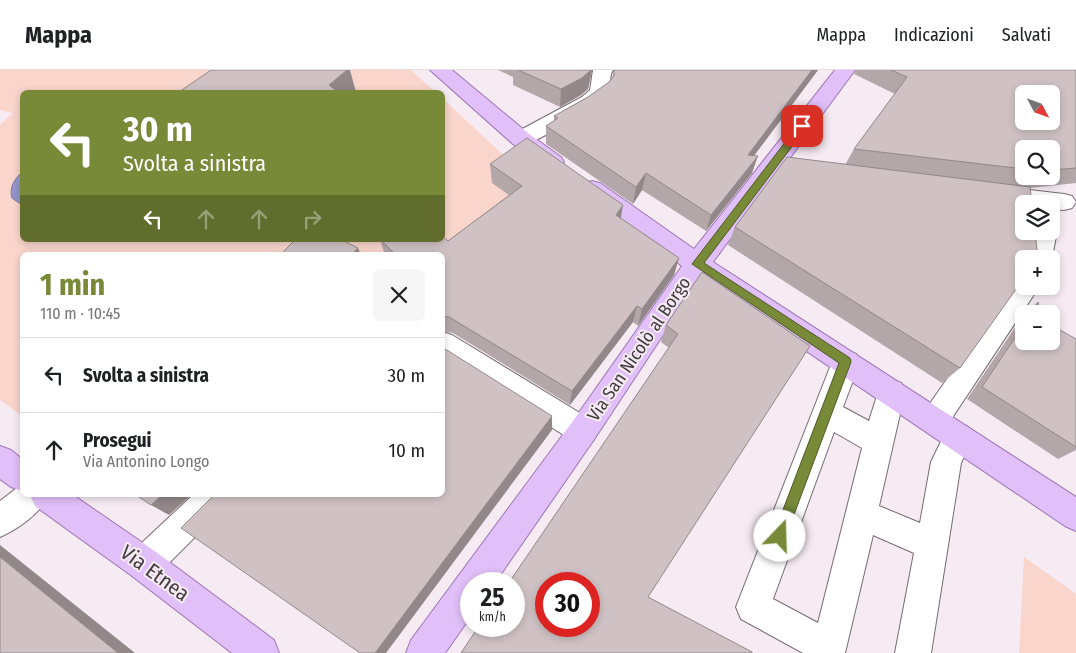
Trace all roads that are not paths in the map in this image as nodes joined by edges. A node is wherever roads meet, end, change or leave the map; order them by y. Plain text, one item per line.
1 (440, 70) edge
2 (602, 70) edge
3 (845, 70) edge
4 (521, 139) junction
5 (977, 192) edge
6 (1064, 204) edge
7 (697, 264) junction
8 (1020, 295) edge
9 (445, 345) edge
10 (846, 362) junction
11 (891, 392) junction
12 (826, 412) junction
13 (946, 429) junction
14 (584, 431) junction
15 (879, 442) junction
16 (0, 460) edge
17 (20, 475) edge
18 (30, 497) edge
19 (49, 497) edge
20 (213, 497) edge
21 (862, 514) junction
22 (1076, 515) edge
23 (0, 521) edge
24 (932, 544) junction
25 (144, 564) junction
26 (483, 572) edge
27 (460, 603) edge
28 (834, 650) edge
29 (261, 653) edge
30 (424, 653) edge
31 (913, 653) edge

1 - 4 main road
2 - 4 street
3 - 7 main road, Via San Nicolò al Borgo
4 - 7 main road
5 - 6 street
7 - 10 main road
7 - 14 main road, Via San Nicolò al Borgo
8 - 13 street
9 - 14 street
10 - 11 main road
10 - 12 street
11 - 13 main road
11 - 15 street
12 - 15 street
12 - 28 street
13 - 22 main road
13 - 24 street
14 - 26 main road, Via San Nicolò al Borgo
15 - 21 street
16 - 17 main road
18 - 23 street
19 - 25 main road, Via Etnea
20 - 25 street
21 - 24 street
21 - 28 street
24 - 31 street
25 - 29 main road, Via Etnea
27 - 30 main road

